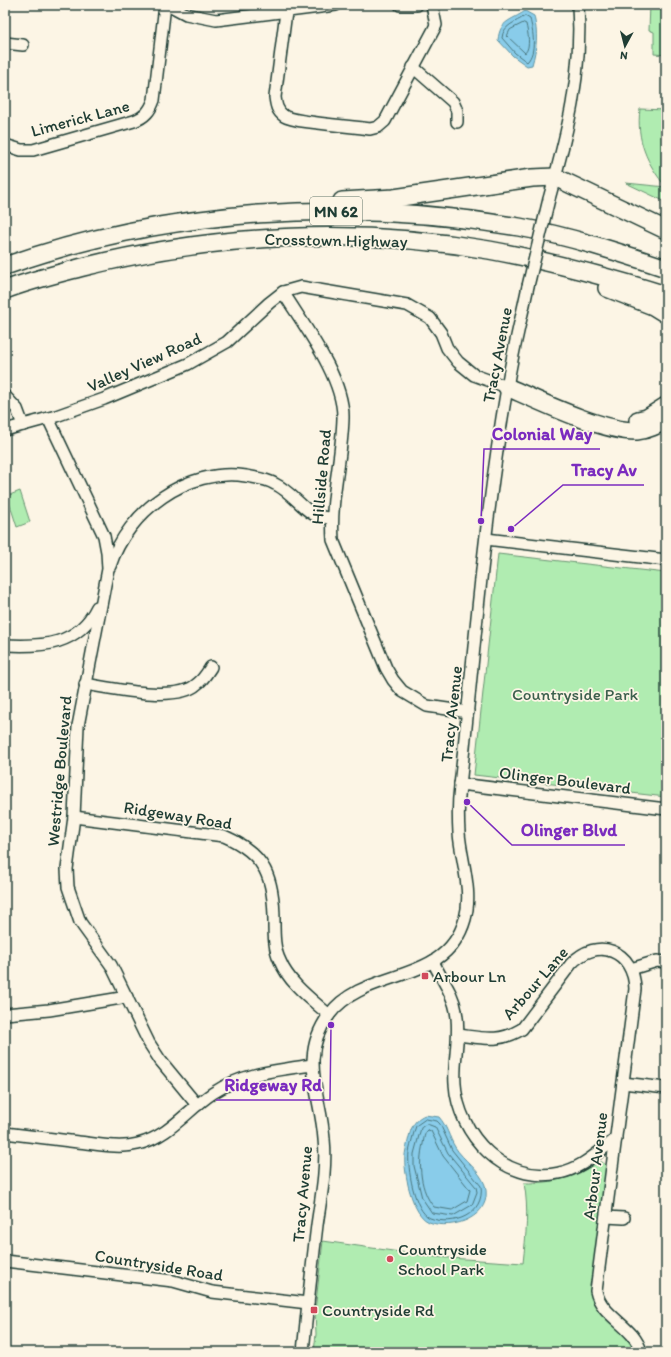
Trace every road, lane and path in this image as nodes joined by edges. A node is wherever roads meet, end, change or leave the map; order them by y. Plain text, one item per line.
1 (165, 5) edge
2 (169, 5) edge
3 (336, 5) edge
4 (400, 5) edge
5 (417, 5) edge
6 (432, 5) edge
7 (578, 5) edge
8 (286, 12) junction
9 (5, 43) edge
10 (23, 45) dead end
11 (413, 67) junction
12 (457, 122) dead end
13 (5, 145) edge
14 (555, 177) junction
15 (208, 219) junction
16 (666, 230) edge
17 (458, 246) junction
18 (5, 266) edge
19 (666, 268) edge
20 (5, 290) edge
21 (283, 292) junction
22 (666, 295) edge
23 (666, 314) edge
24 (507, 387) junction
25 (5, 396) edge
26 (666, 406) edge
27 (48, 418) junction
28 (666, 420) edge
29 (23, 425) junction
30 (5, 430) edge
31 (331, 519) junction
32 (486, 538) junction
33 (666, 560) edge
34 (104, 585) junction
35 (5, 645) edge
36 (211, 667) dead end
37 (85, 684) junction
38 (468, 712) junction
39 (460, 784) junction
40 (666, 809) edge
41 (74, 817) junction
42 (433, 961) junction
43 (666, 962) edge
44 (631, 969) junction
45 (127, 996) junction
46 (5, 1014) edge
47 (329, 1015) junction
48 (458, 1035) junction
49 (312, 1065) junction
50 (623, 1083) junction
51 (666, 1088) edge
52 (197, 1105) junction
53 (5, 1133) edge
54 (616, 1139) junction
55 (606, 1217) junction
56 (624, 1218) dead end
57 (5, 1261) edge
58 (308, 1303) junction
59 (303, 1352) edge
60 (641, 1352) edge

1 - 13 street, Limerick Lane
2 - 8 street
3 - 8 street
4 - 5 street
6 - 11 street
7 - 14 street, Tracy Avenue
8 - 11 street
9 - 10 street
11 - 12 street
14 - 15 highway
14 - 16 highway
14 - 24 street, Tracy Avenue, bridge
15 - 18 highway, Crosstown Highway / MN 62
15 - 19 highway, Crosstown Highway / MN 62
17 - 20 highway, Crosstown Highway / MN 62
17 - 22 highway, Crosstown Highway / MN 62
17 - 23 highway
21 - 24 street, Valley View Road
21 - 27 street, Valley View Road
21 - 31 street, Hillside Road
24 - 26 highway
24 - 28 highway
24 - 32 street, Tracy Avenue
25 - 29 street
27 - 29 street, Valley View Road
27 - 34 street, Westridge Boulevard
29 - 30 street, Valley View Road
31 - 34 street
31 - 38 street, Hillside Road
32 - 33 street
32 - 38 street, Tracy Avenue
34 - 35 street
34 - 37 street, Westridge Boulevard
36 - 37 street
37 - 41 street, Westridge Boulevard
38 - 39 street, Tracy Avenue
39 - 40 street, Olinger Boulevard
39 - 42 street, Tracy Avenue
41 - 45 street, Westridge Boulevard
41 - 47 street, Ridgeway Road
42 - 47 street, Tracy Avenue
42 - 48 street
43 - 44 street
44 - 48 street, Arbour Lane
44 - 50 street, Arbour Avenue
45 - 46 street
45 - 52 street, Westridge Boulevard
47 - 49 street, Tracy Avenue
48 - 54 street
49 - 52 street
49 - 58 street, Tracy Avenue
50 - 51 street
50 - 54 street, Arbour Avenue
52 - 53 street
54 - 55 street, Arbour Avenue
55 - 56 street
55 - 60 street, Arbour Avenue
57 - 58 street, Countryside Road
58 - 59 street, Tracy Avenue

